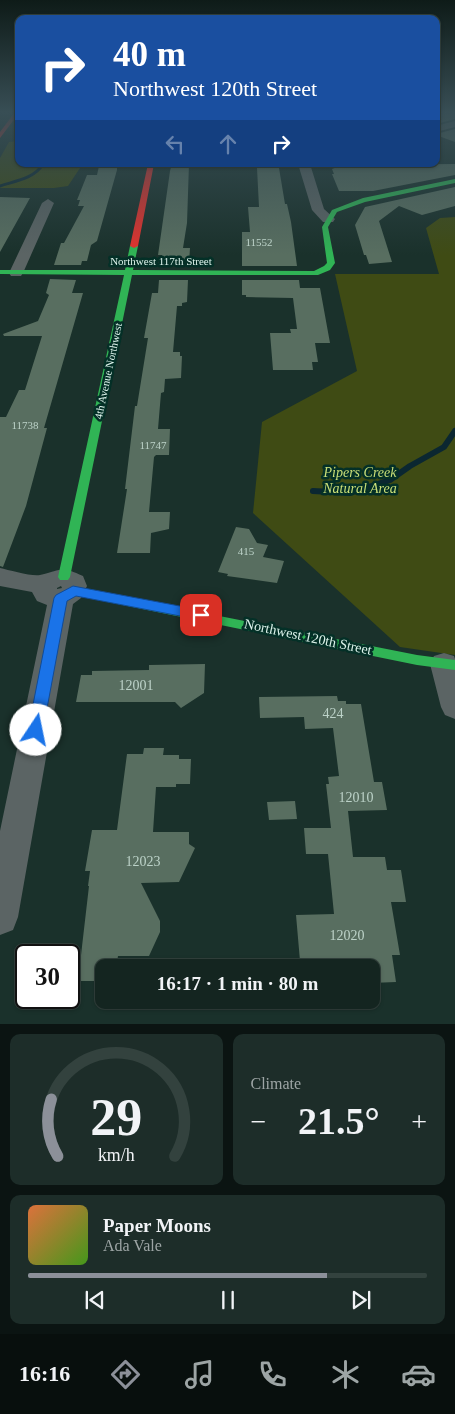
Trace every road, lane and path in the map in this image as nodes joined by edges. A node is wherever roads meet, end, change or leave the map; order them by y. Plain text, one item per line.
1 (149, 167) edge
2 (305, 167) edge
3 (455, 181) edge
4 (48, 203) dead end
5 (328, 219) junction
6 (0, 272) edge
7 (16, 273) junction
8 (128, 274) junction
9 (0, 577) edge
10 (61, 588) junction
11 (450, 664) edge
12 (455, 707) edge
13 (0, 917) edge

1 - 8 street, 4th Avenue Northwest
2 - 5 street
3 - 5 street
4 - 7 street
5 - 8 street, Northwest 117th Street
6 - 7 street, Northwest 117th Street
7 - 8 street, Northwest 117th Street
8 - 10 street, 4th Avenue Northwest
9 - 10 street, Northwest 120th Street
10 - 11 street, Northwest 120th Street
10 - 13 street, 4th Avenue Northwest
11 - 12 street

